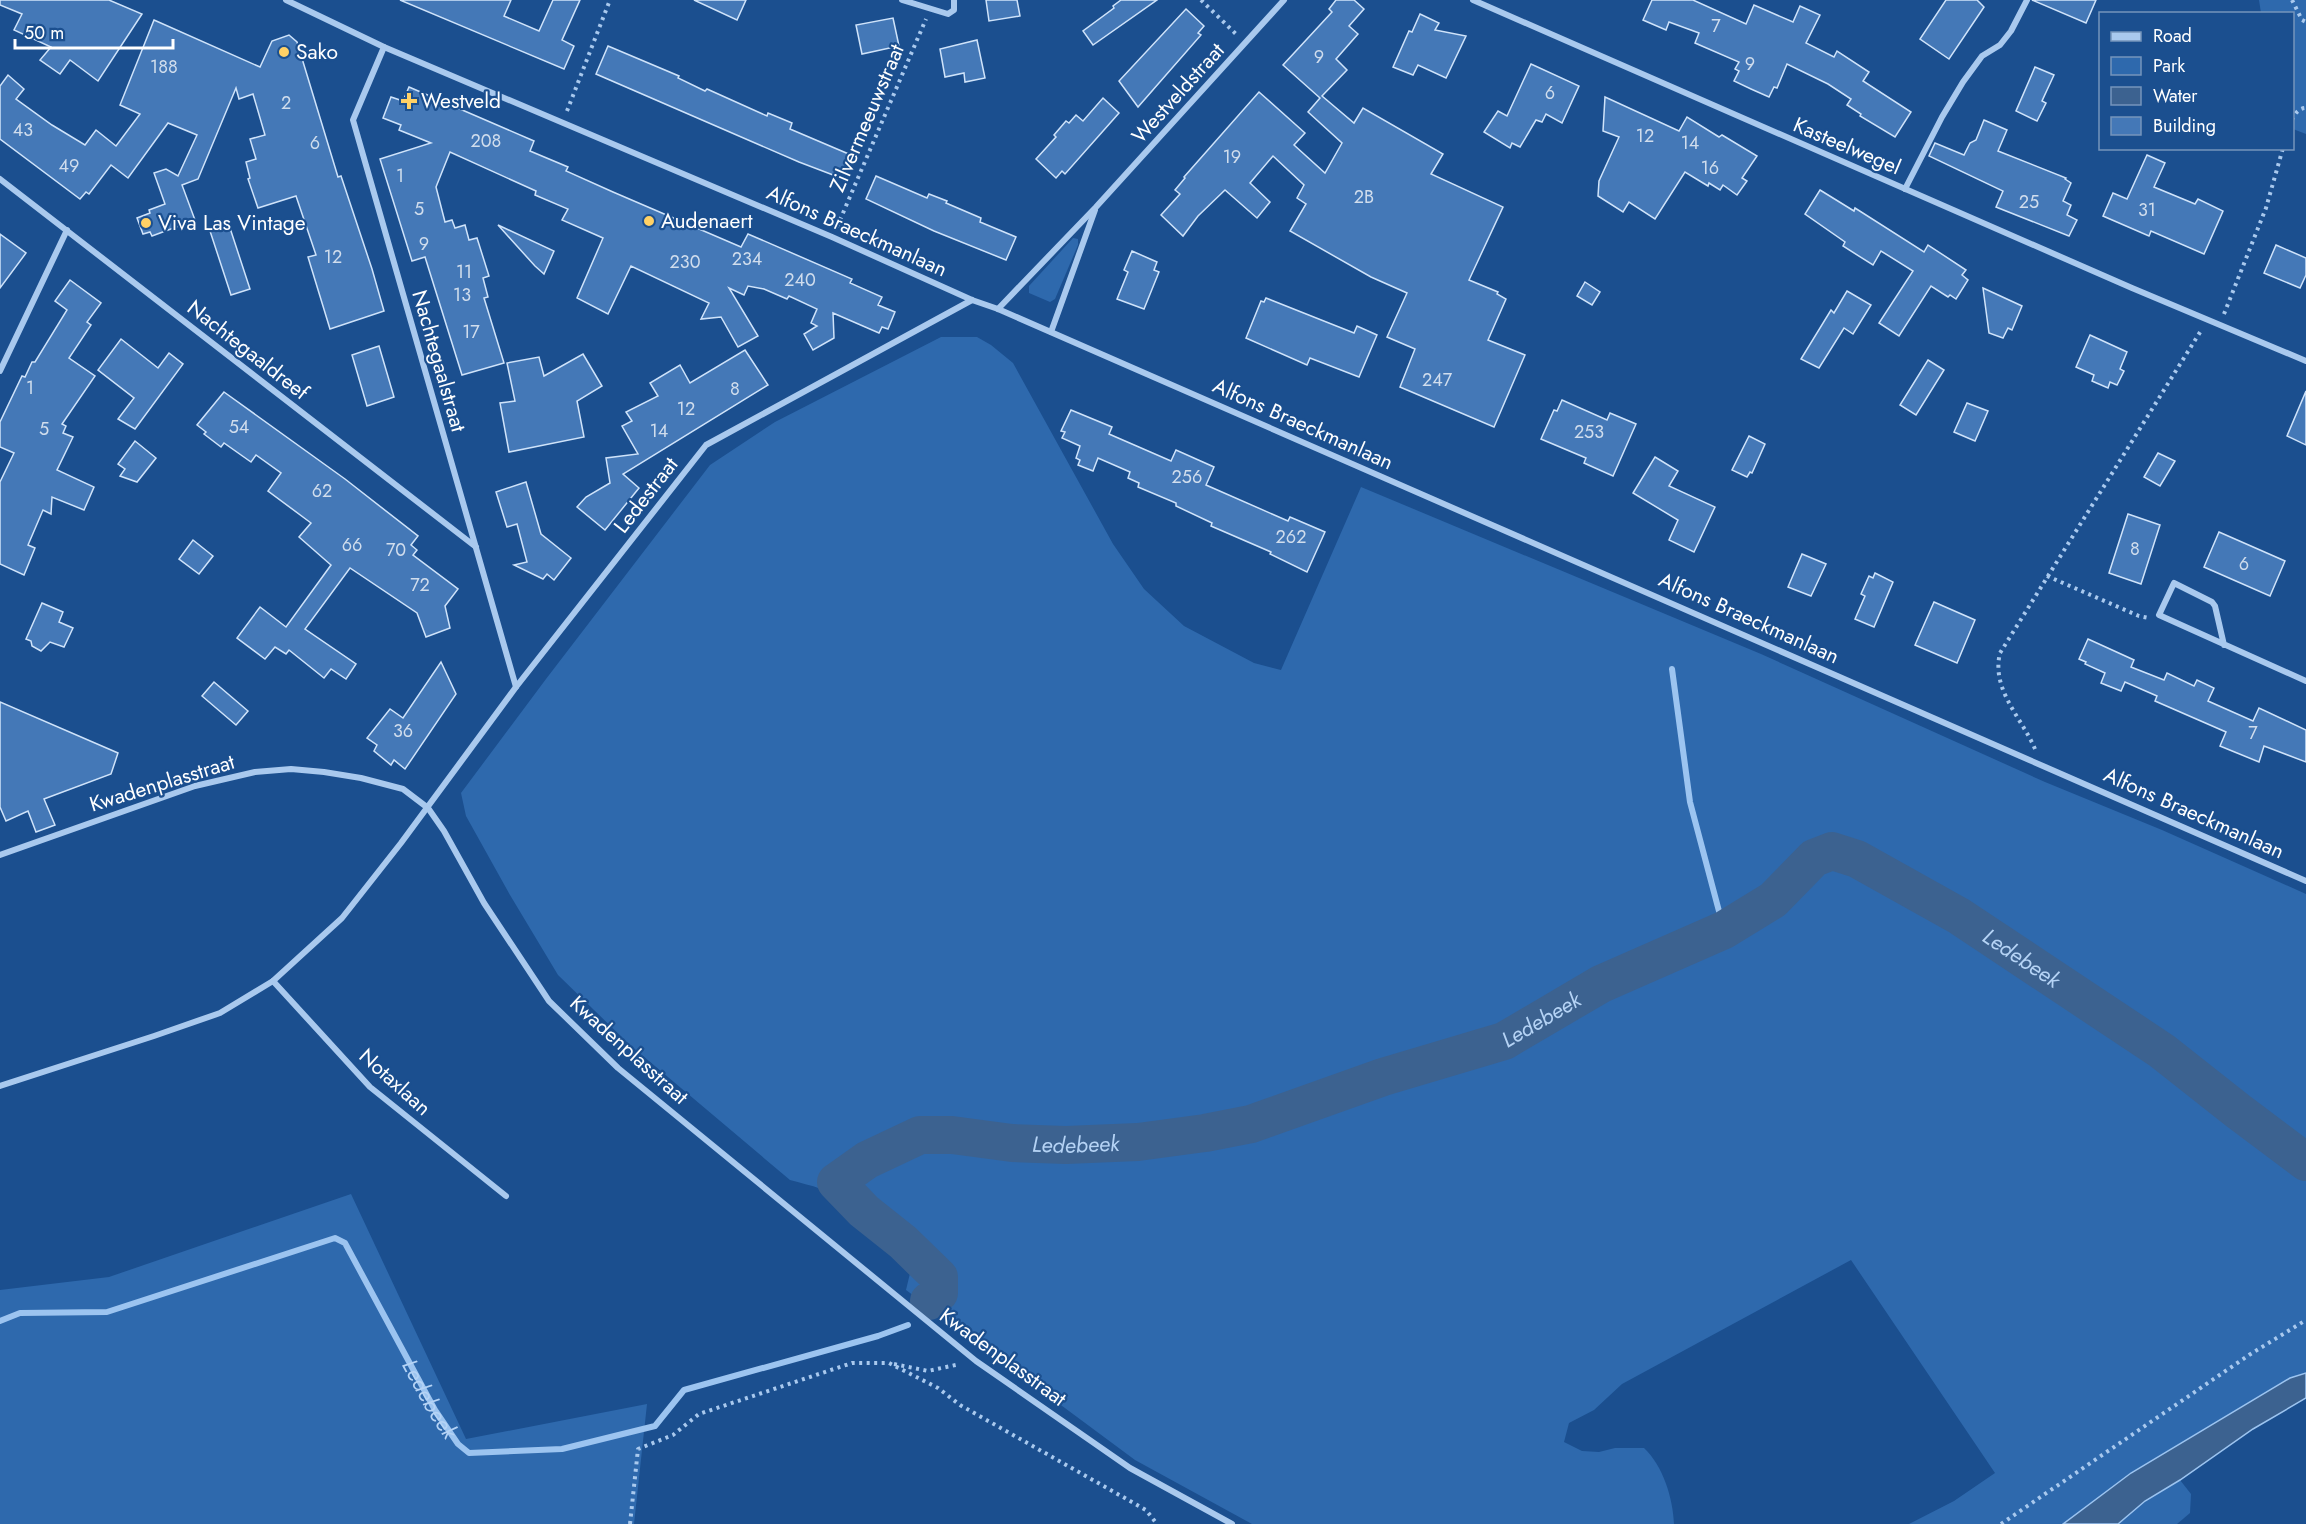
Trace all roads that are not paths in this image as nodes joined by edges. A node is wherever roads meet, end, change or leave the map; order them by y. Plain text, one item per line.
1 (286, 0) edge
2 (902, 0) edge
3 (954, 0) edge
4 (1284, 0) edge
5 (1473, 0) edge
6 (2027, 0) edge
7 (384, 47) junction
8 (0, 179) edge
9 (1905, 189) junction
10 (1096, 207) junction
11 (67, 230) junction
12 (972, 300) junction
13 (998, 309) junction
14 (1051, 332) junction
15 (2306, 361) edge
16 (0, 371) edge
17 (476, 547) junction
18 (2224, 645) junction
19 (2306, 681) edge
20 (516, 687) junction
21 (428, 808) junction
22 (0, 855) edge
23 (2306, 881) edge
24 (273, 981) junction
25 (0, 1086) edge
26 (506, 1196) dead end
27 (1232, 1524) edge

1 - 7 street, Alfons Braeckmanlaan
2 - 3 street
4 - 10 street, Westveldstraat
5 - 9 street, Kasteelwegel
6 - 9 street
7 - 12 street, Alfons Braeckmanlaan
7 - 17 street, Nachtegaalstraat
8 - 11 street, Nachtegaaldreef
9 - 15 street, Kasteelwegel
10 - 13 street, Westveldstraat
10 - 14 street, Westveldstraat
11 - 16 street
11 - 17 street, Nachtegaaldreef
12 - 13 street, Alfons Braeckmanlaan
12 - 20 street, Ledestraat
13 - 14 street, Alfons Braeckmanlaan
14 - 23 street, Alfons Braeckmanlaan
17 - 20 street, Nachtegaalstraat
18 - 18 street
18 - 19 street
20 - 21 street, Ledestraat
21 - 22 street, Kwadenplasstraat
21 - 24 street
21 - 27 street, Kwadenplasstraat
24 - 25 street
24 - 26 street, Notaxlaan

